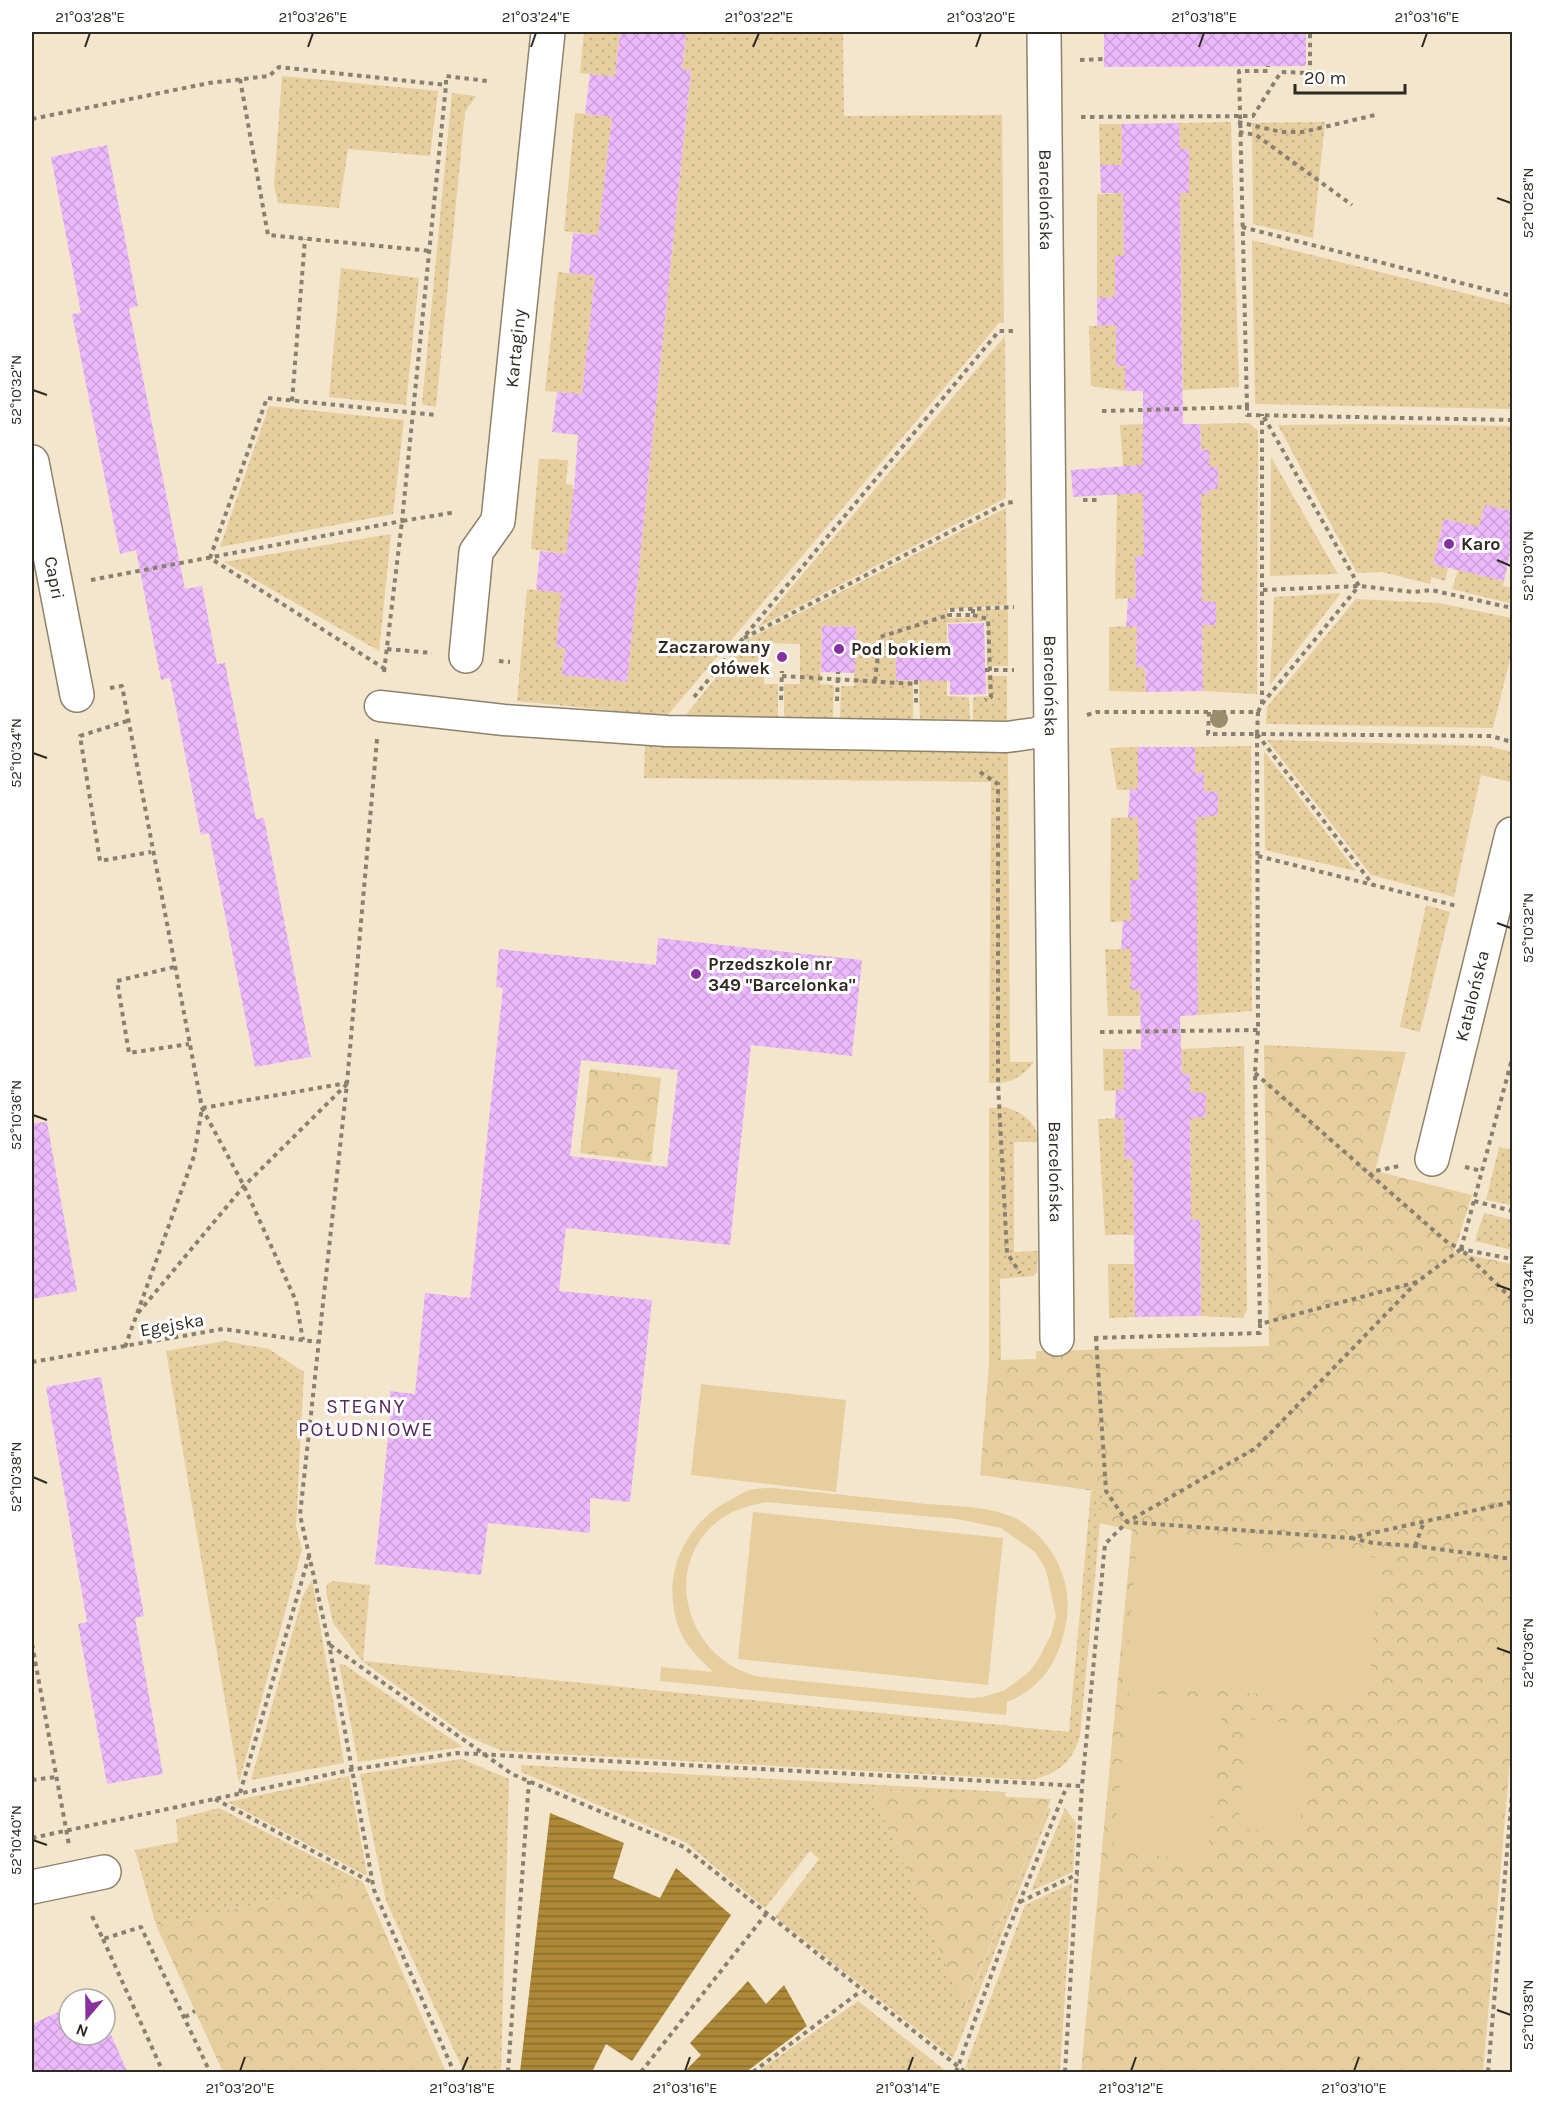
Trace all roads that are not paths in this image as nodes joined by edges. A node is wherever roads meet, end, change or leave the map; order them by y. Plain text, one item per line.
1 (548, 32) edge
2 (1044, 32) edge
3 (32, 462) edge
4 (466, 656) dead end
5 (77, 695) dead end
6 (380, 706) road end
7 (1051, 727) junction
8 (1512, 834) edge
9 (1432, 1159) dead end
10 (1057, 1339) dead end
11 (104, 1872) dead end
12 (32, 1887) edge

1 - 4 street, Kartaginy
2 - 7 street, Barcelońska
3 - 5 street, Capri
6 - 7 street
7 - 10 street, Barcelońska
8 - 9 street, Katalońska
11 - 12 street

